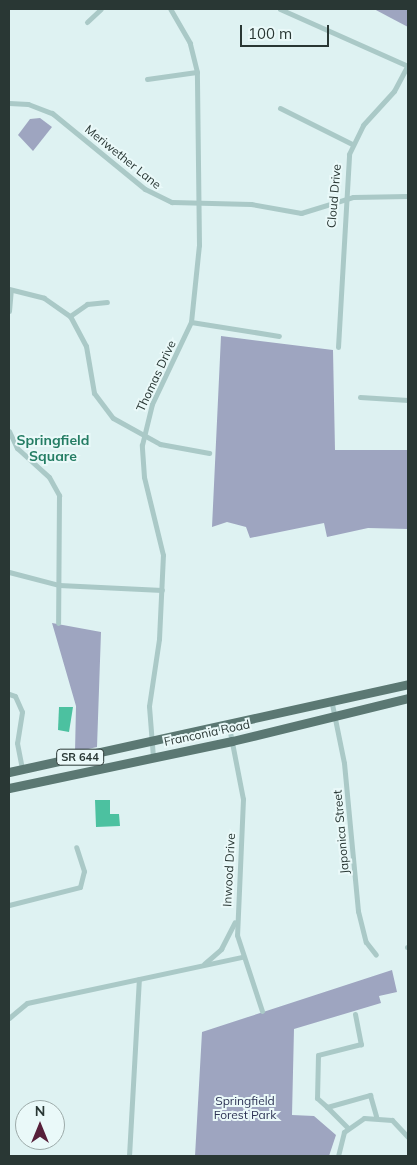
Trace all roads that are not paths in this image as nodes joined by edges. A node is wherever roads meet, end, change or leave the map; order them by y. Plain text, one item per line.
1 (100, 9) edge
2 (170, 9) edge
3 (280, 9) edge
4 (87, 22) dead end
5 (408, 66) edge
6 (197, 72) junction
7 (147, 79) dead end
8 (9, 103) edge
9 (280, 108) dead end
10 (352, 144) junction
11 (408, 196) edge
12 (343, 202) junction
13 (199, 204) junction
14 (10, 290) edge
15 (108, 302) dead end
16 (9, 311) edge
17 (70, 316) junction
18 (191, 322) junction
19 (278, 336) dead end
20 (338, 347) dead end
21 (360, 397) dead end
22 (408, 400) edge
23 (9, 431) edge
24 (144, 437) junction
25 (209, 453) dead end
26 (9, 572) edge
27 (59, 585) junction
28 (162, 590) junction
29 (58, 623) dead end
30 (408, 684) edge
31 (9, 694) edge
32 (408, 698) edge
33 (332, 704) junction
34 (335, 717) junction
35 (229, 727) junction
36 (232, 741) junction
37 (150, 742) junction
38 (153, 757) junction
39 (54, 763) junction
40 (22, 770) junction
41 (9, 772) edge
42 (54, 778) junction
43 (9, 788) edge
44 (76, 847) dead end
45 (9, 905) edge
46 (236, 920) junction
47 (376, 955) dead end
48 (242, 957) junction
49 (203, 964) junction
50 (139, 979) junction
51 (262, 1011) dead end
52 (355, 1014) dead end
53 (9, 1018) edge
54 (327, 1107) junction
55 (376, 1116) junction
56 (406, 1127) edge
57 (348, 1128) junction
58 (408, 1137) edge
59 (130, 1156) edge
60 (338, 1156) edge

1 - 4 street
2 - 6 street, Thomas Drive
3 - 5 street
5 - 10 street, Cloud Drive
6 - 7 street
6 - 13 street, Thomas Drive
8 - 13 street, Meriwether Lane
9 - 10 street
10 - 12 street, Cloud Drive
11 - 12 street, Meriwether Lane
12 - 13 street, Meriwether Lane
12 - 20 street, Cloud Drive
13 - 18 street, Thomas Drive
14 - 16 street
14 - 17 street
15 - 17 street
17 - 24 street
18 - 19 street
18 - 24 street, Thomas Drive
21 - 22 street
23 - 27 street
24 - 25 street
24 - 28 street, Thomas Drive
26 - 27 street
27 - 28 street
27 - 29 street
28 - 37 street, Thomas Drive
30 - 33 main road, Franconia Road / SR 644
31 - 40 street
32 - 34 main road, Franconia Road / SR 644
33 - 34 street, Japonica Street
33 - 35 main road, Franconia Road / SR 644
34 - 36 main road, Franconia Road / SR 644
34 - 47 street, Japonica Street
35 - 36 street, Inwood Drive
35 - 37 main road, Franconia Road / SR 644
36 - 38 main road, Franconia Road / SR 644
36 - 46 street, Inwood Drive
37 - 38 street, Thomas Drive
37 - 39 main road, Franconia Road / SR 644
38 - 42 main road, Franconia Road / SR 644
39 - 40 main road, Franconia Road / SR 644
39 - 42 main road
40 - 41 main road, Franconia Road / SR 644
42 - 43 main road, Franconia Road / SR 644
44 - 45 street
46 - 48 street, Inwood Drive
46 - 49 street
48 - 49 street
48 - 51 street, Inwood Drive
49 - 50 street
50 - 53 street
50 - 59 street
52 - 54 street
54 - 55 street
54 - 57 street
55 - 56 street
55 - 57 street
56 - 58 street
57 - 60 street

